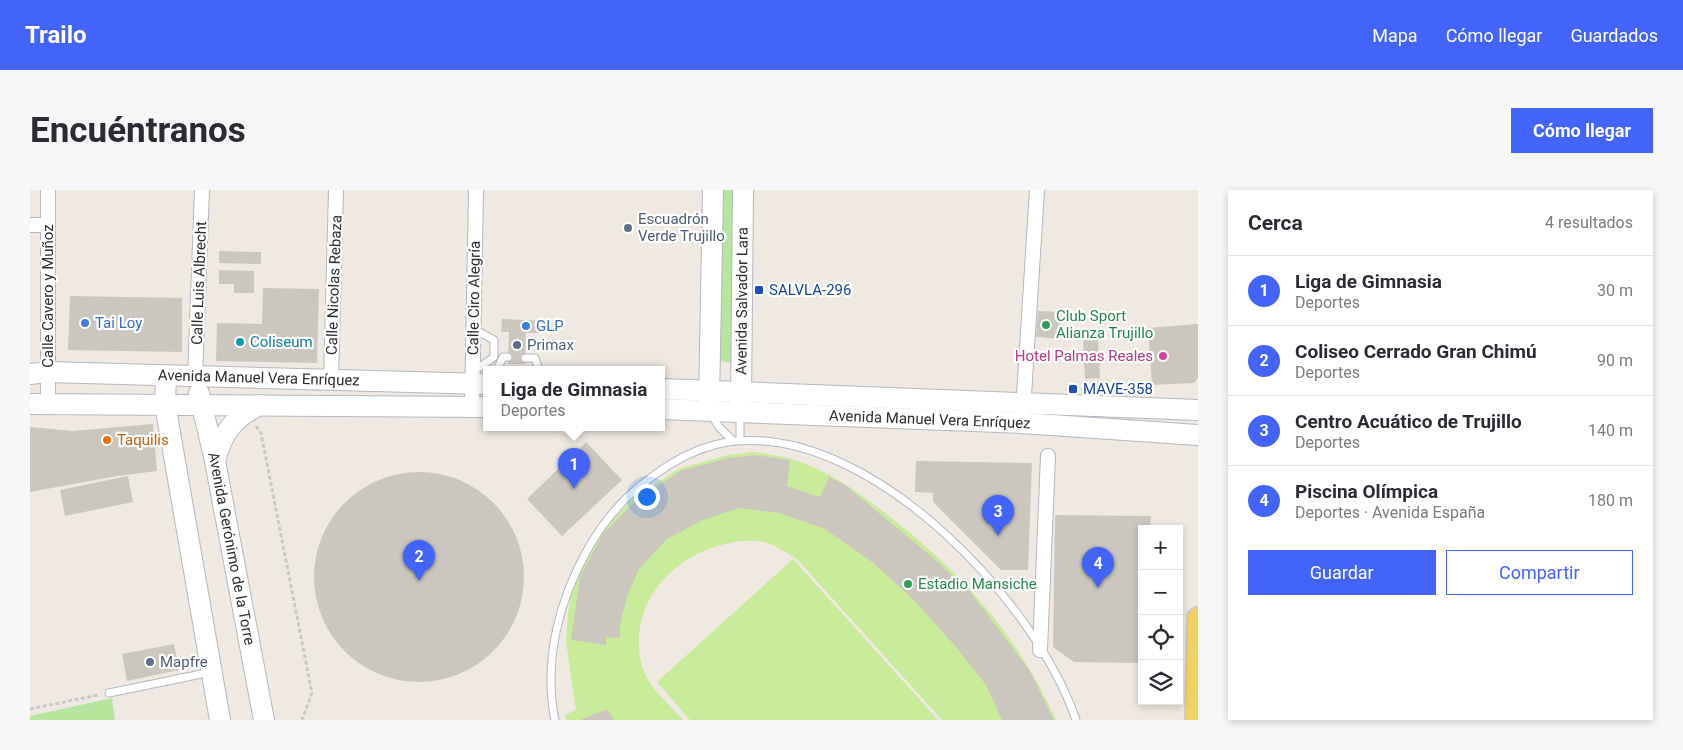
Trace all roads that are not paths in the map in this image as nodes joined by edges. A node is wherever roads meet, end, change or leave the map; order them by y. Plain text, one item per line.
1 (48, 190) edge
2 (202, 190) edge
3 (336, 190) edge
4 (476, 190) edge
5 (712, 190) edge
6 (743, 190) edge
7 (1037, 190) edge
8 (30, 225) edge
9 (47, 226) junction
10 (473, 328) junction
11 (494, 358) junction
12 (525, 358) dead end
13 (488, 366) edge
14 (500, 366) edge
15 (538, 366) edge
16 (39, 373) edge
17 (166, 376) junction
18 (195, 377) junction
19 (331, 380) junction
20 (477, 380) edge
21 (665, 390) edge
22 (709, 400) junction
23 (741, 401) junction
24 (1023, 402) junction
25 (39, 403) edge
26 (165, 404) junction
27 (202, 405) junction
28 (480, 407) edge
29 (665, 408) edge
30 (252, 409) junction
31 (1198, 410) edge
32 (1022, 423) junction
33 (1198, 435) edge
34 (736, 441) junction
35 (1048, 456) dead end
36 (215, 461) junction
37 (1198, 618) edge
38 (1040, 650) junction
39 (211, 672) junction
40 (109, 693) road end
41 (220, 720) edge
42 (264, 720) edge
43 (555, 720) edge
44 (1076, 720) edge
45 (1196, 720) edge

1 - 9 street, Calle Cavero y Muñoz
2 - 18 street, Calle Luis Albrecht
3 - 19 street, Calle Nicolas Rebaza
4 - 10 street, Calle Ciro Alegría
5 - 22 main road, Avenida Salvador Lara
6 - 23 main road, Avenida Salvador Lara
7 - 24 street
8 - 9 street
9 - 16 street, Calle Cavero y Muñoz
10 - 11 lane
10 - 20 street, Calle Ciro Alegría
11 - 13 lane
11 - 14 lane
12 - 15 lane
16 - 17 main road, Avenida Manuel Vera Enríquez
16 - 25 street, Calle Cavero y Muñoz
17 - 18 main road, Avenida Manuel Vera Enríquez
17 - 26 main road
18 - 19 main road, Avenida Manuel Vera Enríquez
18 - 27 main road, Avenida Gerónimo de la Torre
19 - 20 main road, Avenida Manuel Vera Enríquez
20 - 28 street, Calle Ciro Alegría
21 - 22 main road, Avenida Manuel Vera Enríquez
22 - 23 main road, Avenida Manuel Vera Enríquez
22 - 29 main road, Avenida Manuel Vera Enríquez
22 - 34 lane
23 - 24 main road, Avenida Manuel Vera Enríquez
23 - 32 main road, Avenida Manuel Vera Enríquez
23 - 34 lane
24 - 31 main road, Avenida Manuel Vera Enríquez
24 - 32 street
25 - 26 main road, Avenida Manuel Vera Enríquez
26 - 27 main road, Avenida Manuel Vera Enríquez
26 - 39 main road
27 - 30 main road, Avenida Manuel Vera Enríquez
27 - 36 main road, Avenida Gerónimo de la Torre
28 - 30 main road, Avenida Manuel Vera Enríquez
30 - 36 main road
32 - 33 main road, Avenida Manuel Vera Enríquez
34 - 38 lane
34 - 43 lane
35 - 38 street
36 - 42 main road, Avenida Gerónimo de la Torre
37 - 45 main road
38 - 44 lane
39 - 40 lane
39 - 41 main road

